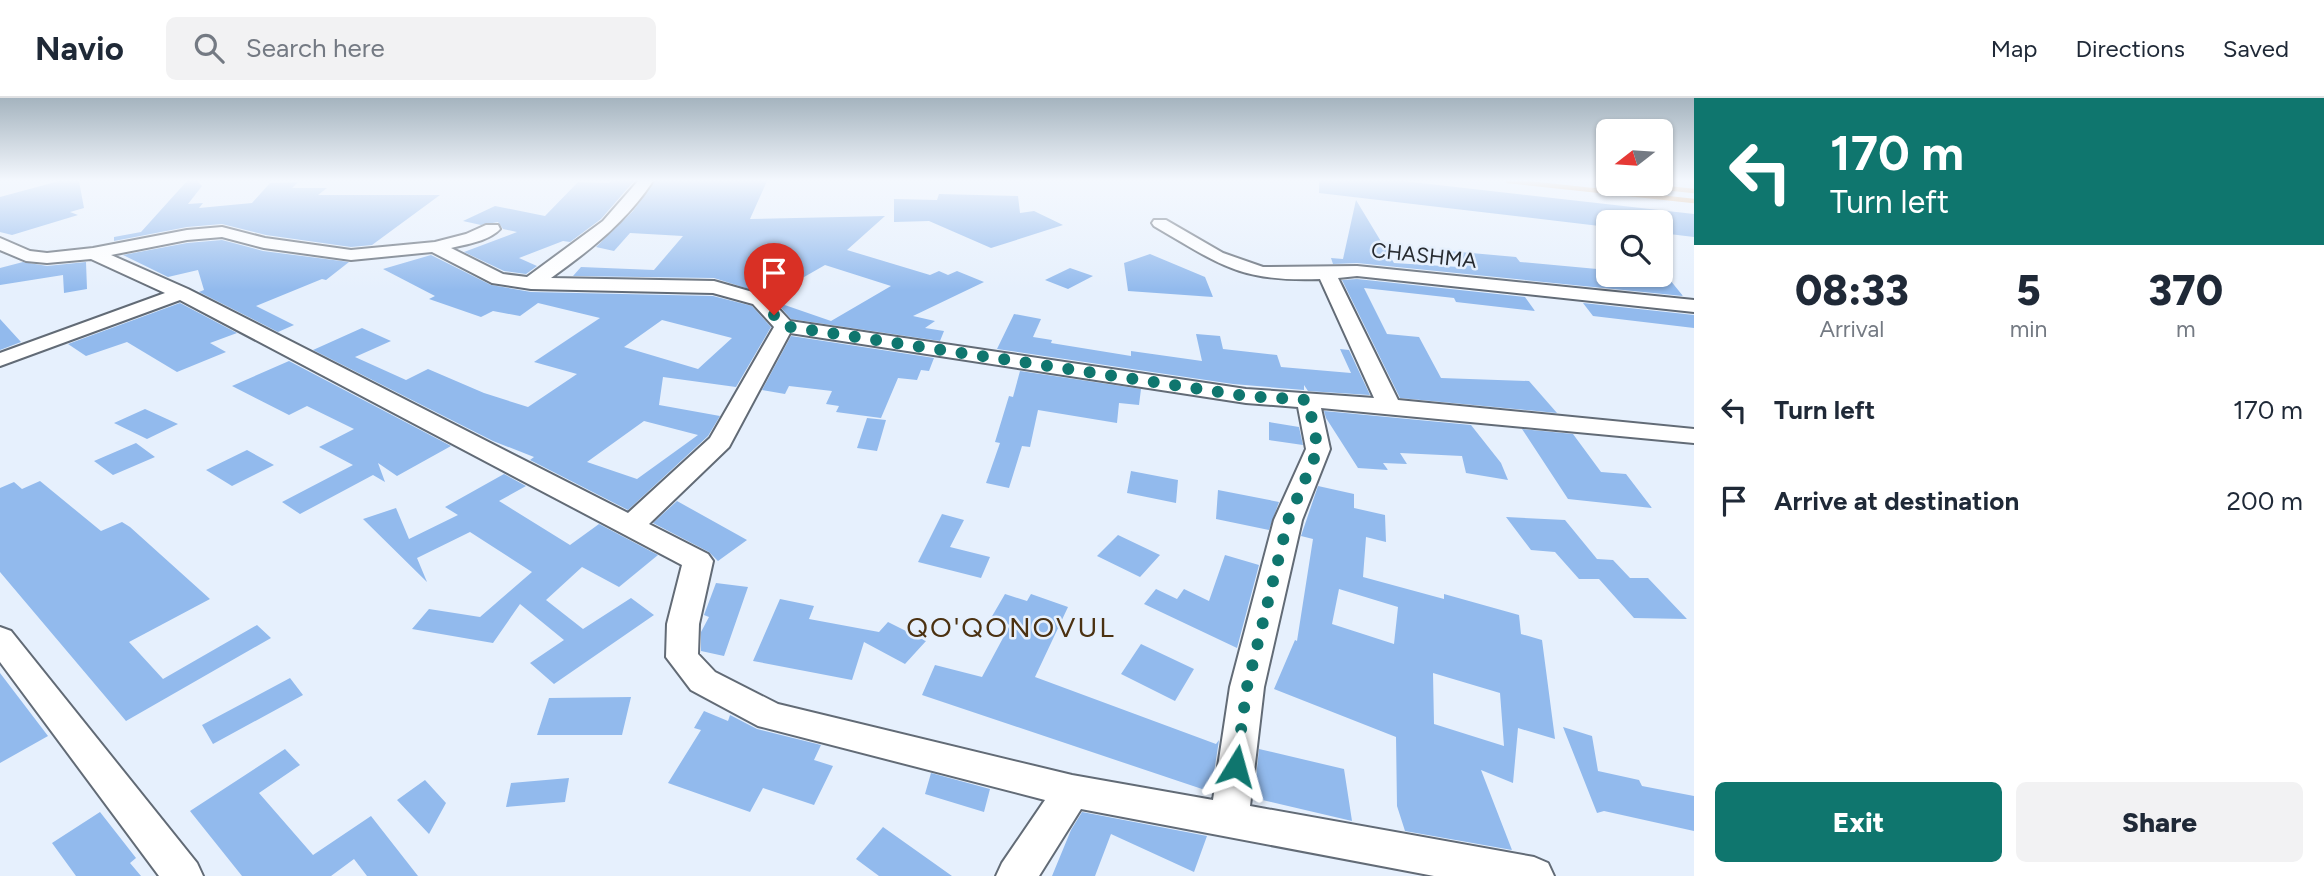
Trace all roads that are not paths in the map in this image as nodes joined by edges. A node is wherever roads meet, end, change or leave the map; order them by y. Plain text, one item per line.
1 (614, 217) edge
2 (1160, 223) dead end
3 (492, 229) dead end
4 (0, 243) edge
5 (435, 247) junction
6 (93, 253) junction
7 (1327, 273) junction
8 (531, 282) junction
9 (181, 293) junction
10 (1694, 306) edge
11 (784, 326) junction
12 (0, 360) edge
13 (1308, 400) junction
14 (1389, 406) junction
15 (1694, 436) edge
16 (630, 527) junction
17 (0, 639) edge
18 (1072, 791) junction
19 (1229, 820) junction
20 (183, 876) edge
21 (1016, 876) edge
22 (1534, 876) edge

1 - 8 street
2 - 7 street, CHASHMA
3 - 5 street
4 - 6 street
5 - 6 street
5 - 8 street
6 - 9 street
7 - 10 street, CHASHMA
7 - 14 street
8 - 11 street
9 - 12 street
9 - 16 street
11 - 13 street
11 - 16 street
13 - 14 street
13 - 19 street
14 - 15 street
16 - 18 street
17 - 20 street
18 - 19 street
18 - 21 street
19 - 22 street

